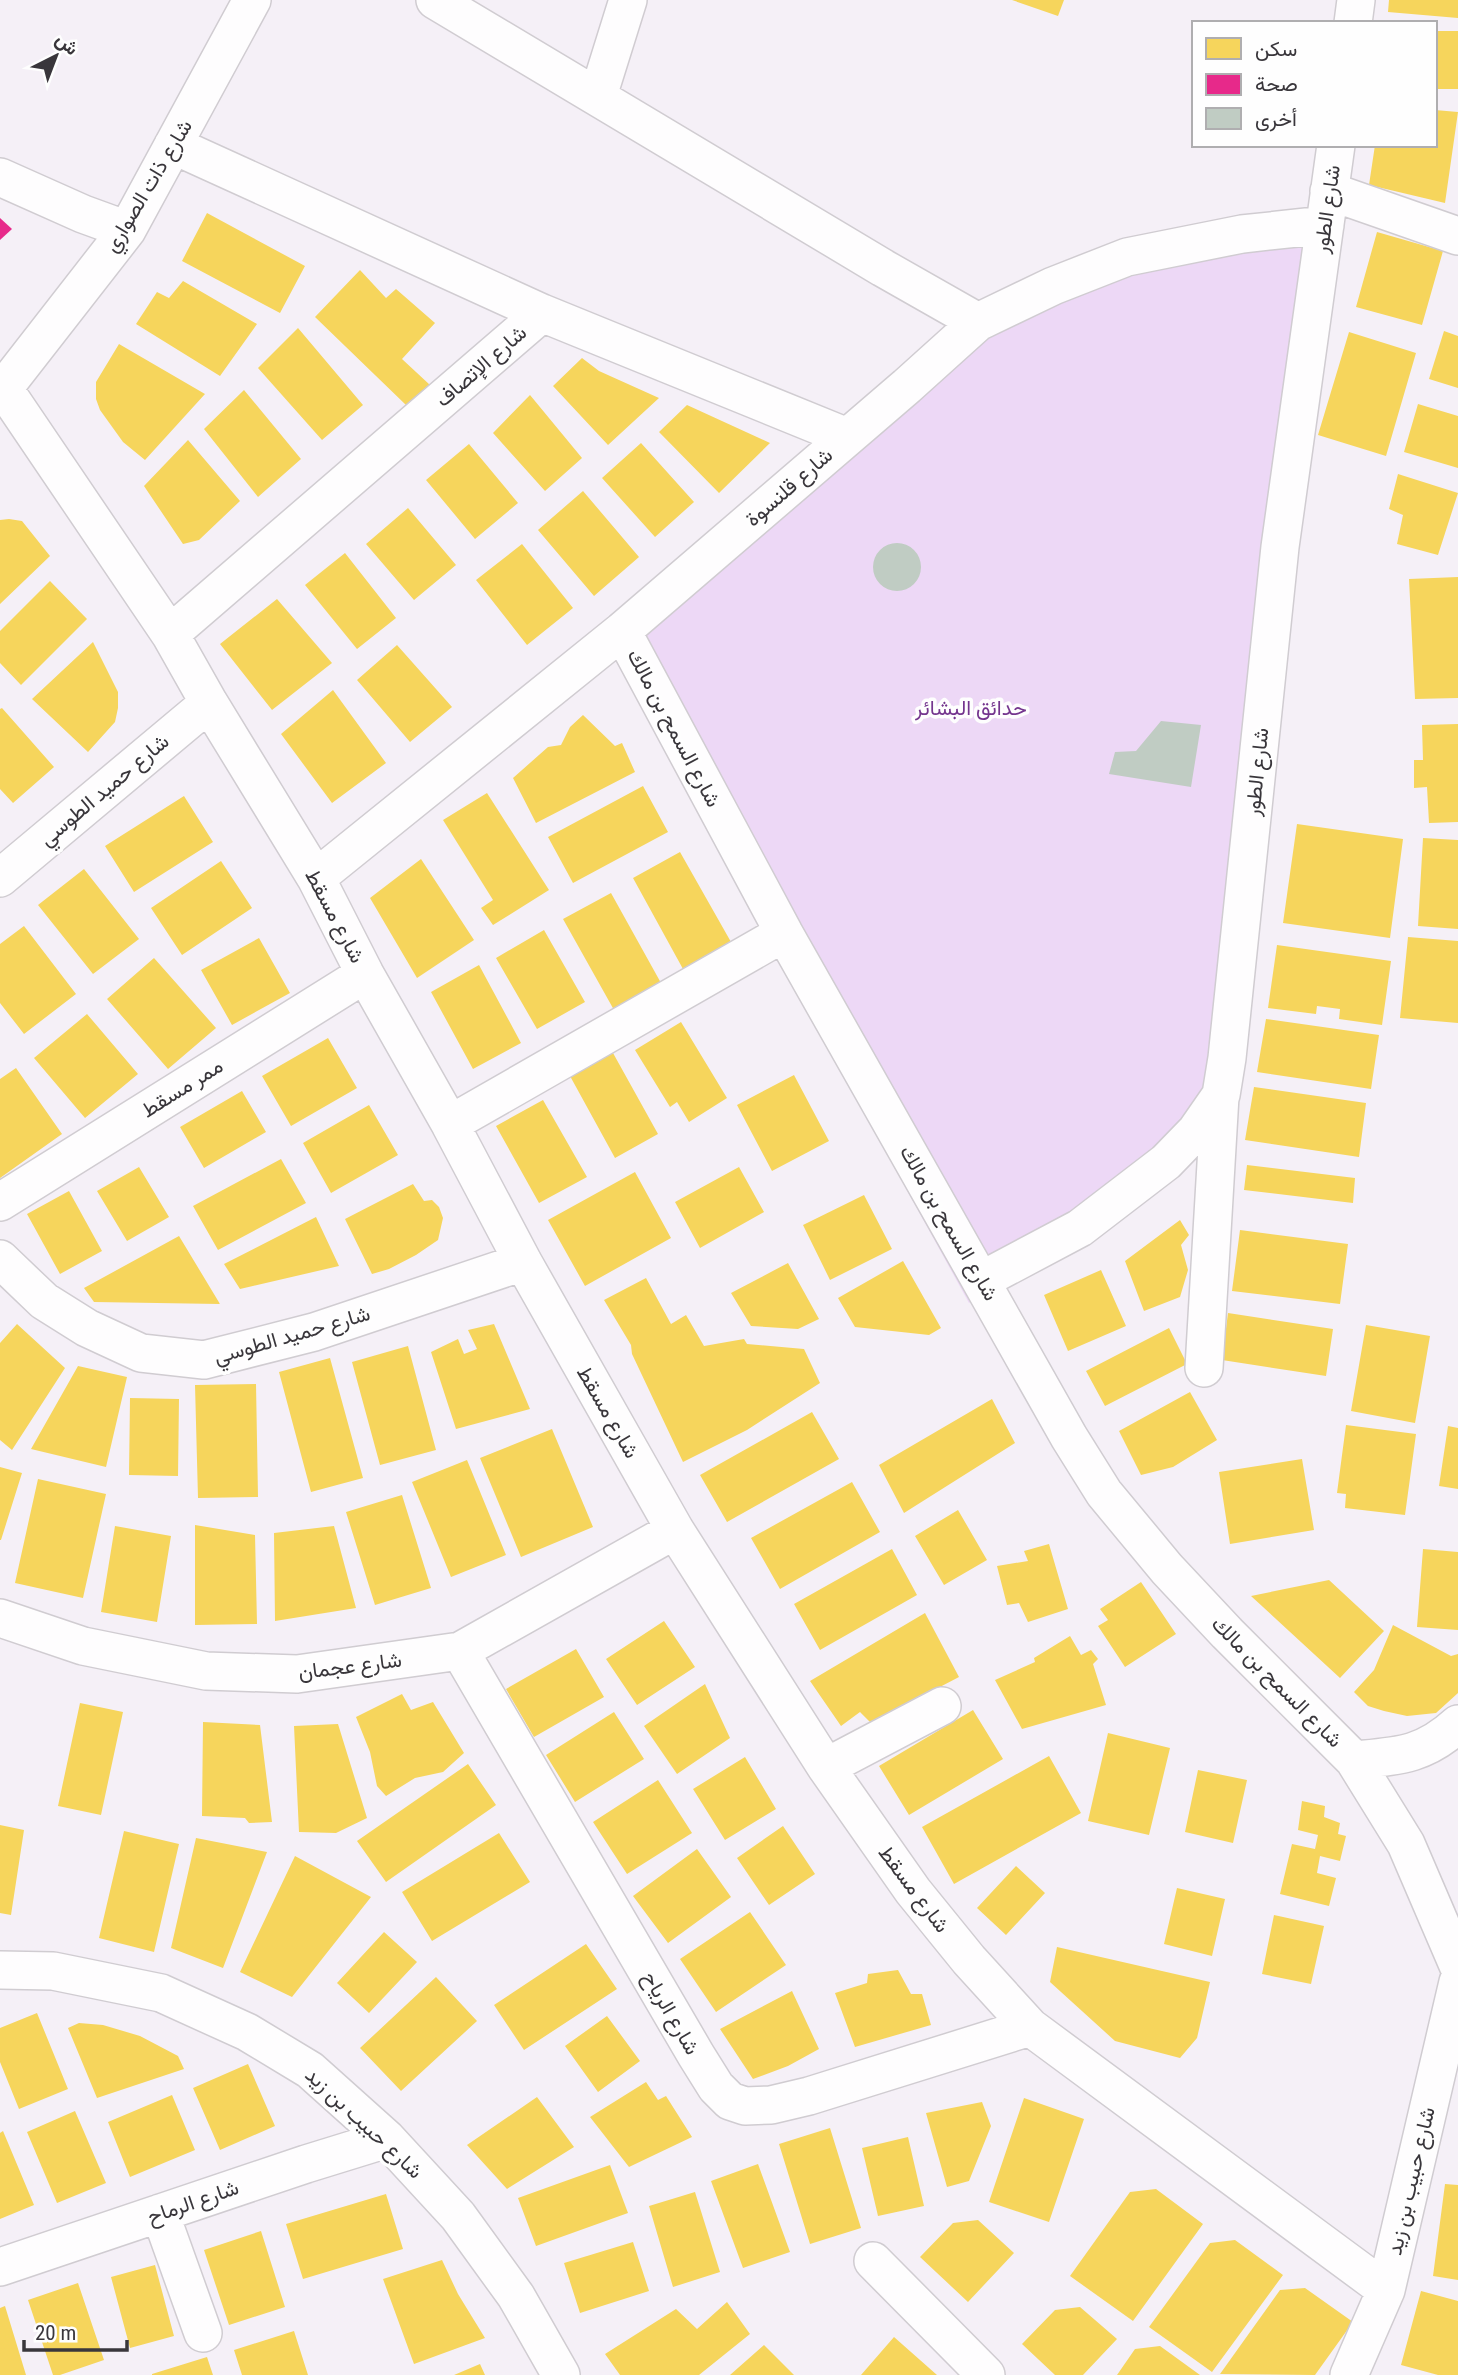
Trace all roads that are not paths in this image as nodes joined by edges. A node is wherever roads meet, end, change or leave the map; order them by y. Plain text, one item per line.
1 (252, 0) edge
2 (435, 0) edge
3 (628, 0) edge
4 (1356, 0) edge
5 (1353, 21) edge
6 (598, 96) junction
7 (173, 145) junction
8 (1336, 147) edge
9 (0, 177) edge
10 (1327, 208) junction
11 (127, 230) junction
12 (1458, 236) edge
13 (542, 313) junction
14 (978, 322) junction
15 (2, 391) edge
16 (847, 437) junction
17 (622, 631) junction
18 (170, 634) junction
19 (209, 703) junction
20 (0, 877) edge
21 (316, 878) junction
22 (785, 933) junction
23 (365, 974) junction
24 (1220, 1095) junction
25 (450, 1124) junction
26 (0, 1202) edge
27 (0, 1259) edge
28 (523, 1262) junction
29 (982, 1280) junction
30 (1204, 1368) dead end
31 (675, 1530) junction
32 (0, 1618) edge
33 (460, 1651) junction
34 (942, 1706) dead end
35 (1458, 1724) edge
36 (1354, 1760) junction
37 (826, 1767) junction
38 (1458, 1965) edge
39 (0, 1970) edge
40 (1458, 1982) edge
41 (1030, 2027) junction
42 (387, 2139) junction
43 (160, 2213) junction
44 (873, 2261) dead end
45 (0, 2267) edge
46 (1386, 2290) junction
47 (203, 2333) dead end
48 (561, 2375) edge
49 (986, 2375) edge
50 (1349, 2375) edge

1 - 7 street, شارع ذات الصواري
2 - 6 street
3 - 6 street
4 - 5 street
6 - 14 street
7 - 11 street, شارع ذات الصواري
7 - 13 street
8 - 10 street, شارع الطور
9 - 11 street
10 - 12 street
10 - 14 street, شارع قلنسوة
10 - 24 street, شارع الطور
11 - 15 street, شارع ذات الصواري
13 - 16 street, شارع الإتصاف
13 - 18 street, شارع الإتصاف
14 - 16 street, شارع قلنسوة
15 - 18 street, شارع مسقط
16 - 17 street, شارع قلنسوة
17 - 21 street, شارع قلنسوة
17 - 22 street, شارع السمح بن مالك
18 - 19 street, شارع مسقط
19 - 20 street, شارع حميد الطوسي
19 - 21 street, شارع مسقط
21 - 23 street, شارع مسقط
22 - 25 street
22 - 29 street, شارع السمح بن مالك
23 - 25 street, شارع مسقط
23 - 26 street, ممر مسقط
24 - 29 street, شارع الطور
24 - 30 street
25 - 28 street, شارع مسقط
27 - 28 street, شارع حميد الطوسي
28 - 31 street, شارع مسقط
29 - 36 street, شارع السمح بن مالك
31 - 33 street, شارع عجمان
31 - 37 street, شارع مسقط
32 - 33 street, شارع عجمان
33 - 41 street, شارع الرياح
34 - 37 street
35 - 36 street, شارع السمح بن مالك
36 - 38 street, شارع السمح بن مالك
37 - 41 street, شارع مسقط
39 - 42 street, شارع حبيب بن زيد
40 - 46 street, شارع حبيب بن زيد
41 - 46 street, شارع مسقط
42 - 43 street, شارع الرماح
42 - 48 street, شارع حبيب بن زيد
43 - 45 street, شارع الرماح
43 - 47 street
44 - 49 street
46 - 50 street, شارع حبيب بن زيد

